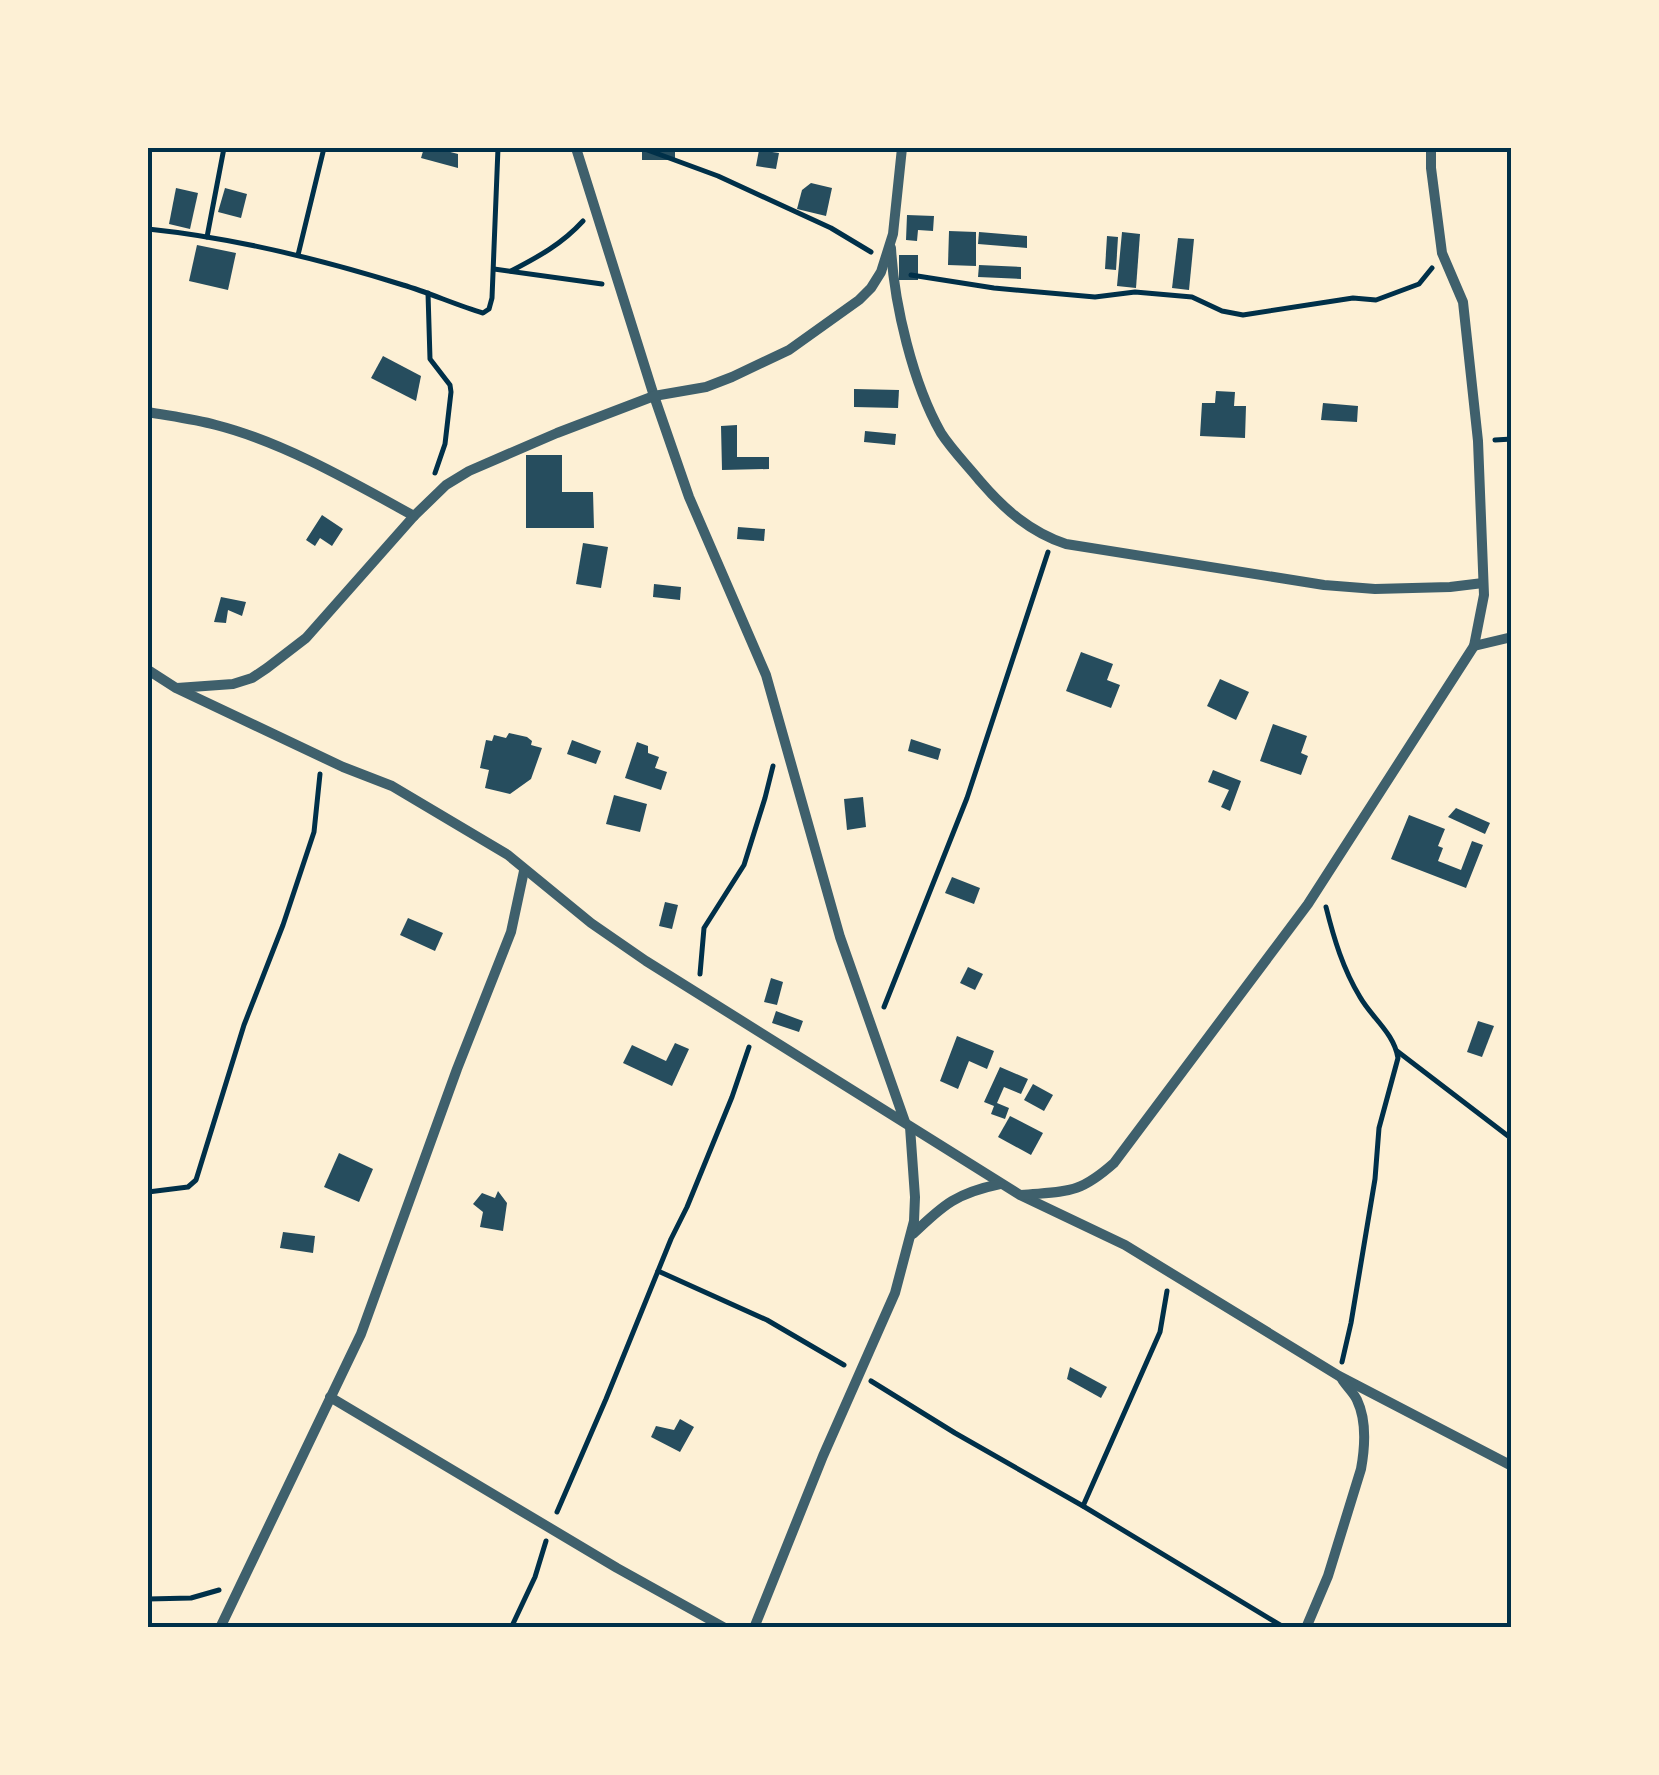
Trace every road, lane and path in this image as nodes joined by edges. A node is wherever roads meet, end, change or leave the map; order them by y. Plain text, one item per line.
1 (224, 148) edge
2 (324, 148) edge
3 (498, 148) edge
4 (576, 148) edge
5 (642, 148) edge
6 (902, 148) edge
7 (1431, 148) edge
8 (595, 207) junction
9 (148, 229) edge
10 (207, 236) junction
11 (890, 242) junction
12 (1442, 253) junction
13 (298, 255) junction
14 (884, 262) junction
15 (493, 269) junction
16 (511, 271) junction
17 (892, 272) junction
18 (620, 286) junction
19 (428, 294) junction
20 (654, 396) junction
21 (148, 412) edge
22 (424, 504) junction
23 (414, 516) junction
24 (1052, 539) junction
25 (1484, 583) junction
26 (1512, 637) edge
27 (1474, 646) junction
28 (148, 670) edge
29 (176, 688) junction
30 (322, 756) junction
31 (774, 761) dead end
32 (524, 871) junction
33 (1320, 885) junction
34 (694, 991) junction
35 (754, 1030) junction
36 (874, 1033) junction
37 (1397, 1051) junction
38 (908, 1125) junction
39 (1512, 1139) edge
40 (1001, 1184) junction
41 (148, 1192) edge
42 (1020, 1195) junction
43 (911, 1236) junction
44 (658, 1271) junction
45 (1170, 1274) junction
46 (859, 1374) junction
47 (1339, 1376) junction
48 (330, 1397) junction
49 (1512, 1466) edge
50 (1082, 1506) junction
51 (551, 1527) junction
52 (241, 1583) junction
53 (148, 1600) edge
54 (220, 1628) edge
55 (511, 1628) edge
56 (725, 1628) edge
57 (754, 1628) edge
58 (1285, 1628) edge
59 (1306, 1628) edge

1 - 10 path
2 - 13 path
3 - 15 path
4 - 8 street
5 - 14 path
6 - 11 street
7 - 12 street
8 - 16 path
8 - 18 street
9 - 10 path
10 - 13 path
11 - 14 street
11 - 17 street
12 - 17 path
12 - 25 street
13 - 19 path
14 - 20 street
15 - 16 path
15 - 19 path
16 - 18 path
17 - 24 street
18 - 20 street
19 - 22 path
20 - 22 street
20 - 36 street
21 - 23 street
22 - 23 street
23 - 29 street
24 - 25 street
24 - 36 path
25 - 27 street
26 - 27 street
27 - 33 street
28 - 29 street
29 - 30 street
30 - 32 street
30 - 41 path
31 - 34 path
32 - 34 street
32 - 48 street
33 - 37 path
33 - 42 street
34 - 35 street
35 - 38 street
35 - 44 path
36 - 38 street
37 - 39 path
37 - 47 path
38 - 40 street
38 - 43 street
40 - 42 street
40 - 43 street
42 - 45 street
43 - 46 street
44 - 46 path
44 - 51 path
45 - 47 street
45 - 50 path
46 - 50 path
46 - 57 street
47 - 49 street
47 - 59 street
48 - 51 street
48 - 52 street
50 - 58 path
51 - 55 path
51 - 56 street
52 - 53 path
52 - 54 street

